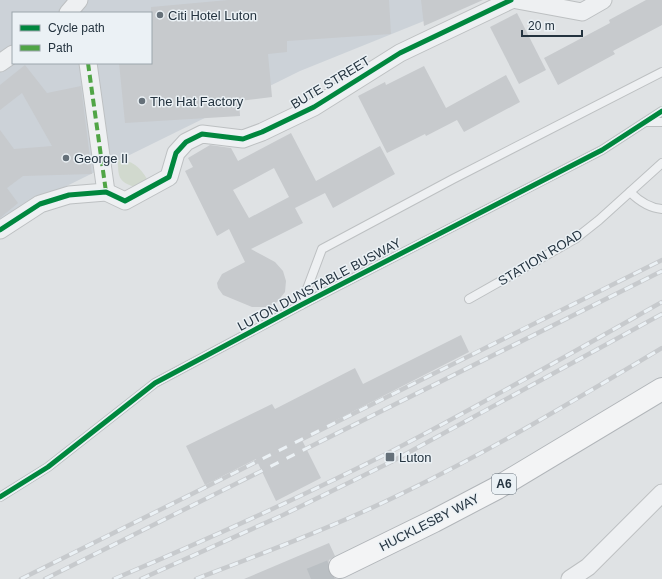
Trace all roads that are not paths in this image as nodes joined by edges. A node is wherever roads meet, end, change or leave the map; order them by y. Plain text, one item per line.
1 (79, 0) edge
2 (511, 0) edge
3 (517, 0) edge
4 (603, 0) edge
5 (69, 12) edge
6 (12, 55) edge
7 (0, 63) edge
8 (88, 64) edge
9 (662, 72) edge
10 (662, 111) edge
11 (647, 122) junction
12 (662, 122) edge
13 (662, 163) edge
14 (106, 192) junction
15 (630, 192) junction
16 (662, 209) edge
17 (0, 230) edge
18 (469, 299) dead end
19 (301, 305) junction
20 (662, 389) edge
21 (662, 493) edge
22 (0, 497) edge
23 (340, 567) tunnel mouth
24 (570, 579) edge

1 - 5 street
2 - 14 street, BUTE STREET
3 - 4 street
6 - 7 street
8 - 14 street
9 - 19 lane
10 - 11 lane, LUTON DUNSTABLE BUSWAY
11 - 12 lane
11 - 19 lane, LUTON DUNSTABLE BUSWAY
13 - 15 lane, STATION ROAD
14 - 17 street, BUTE STREET
15 - 16 lane
15 - 18 lane, STATION ROAD
19 - 22 lane, LUTON DUNSTABLE BUSWAY
20 - 23 highway, HUCKLESBY WAY / A6
21 - 24 street

